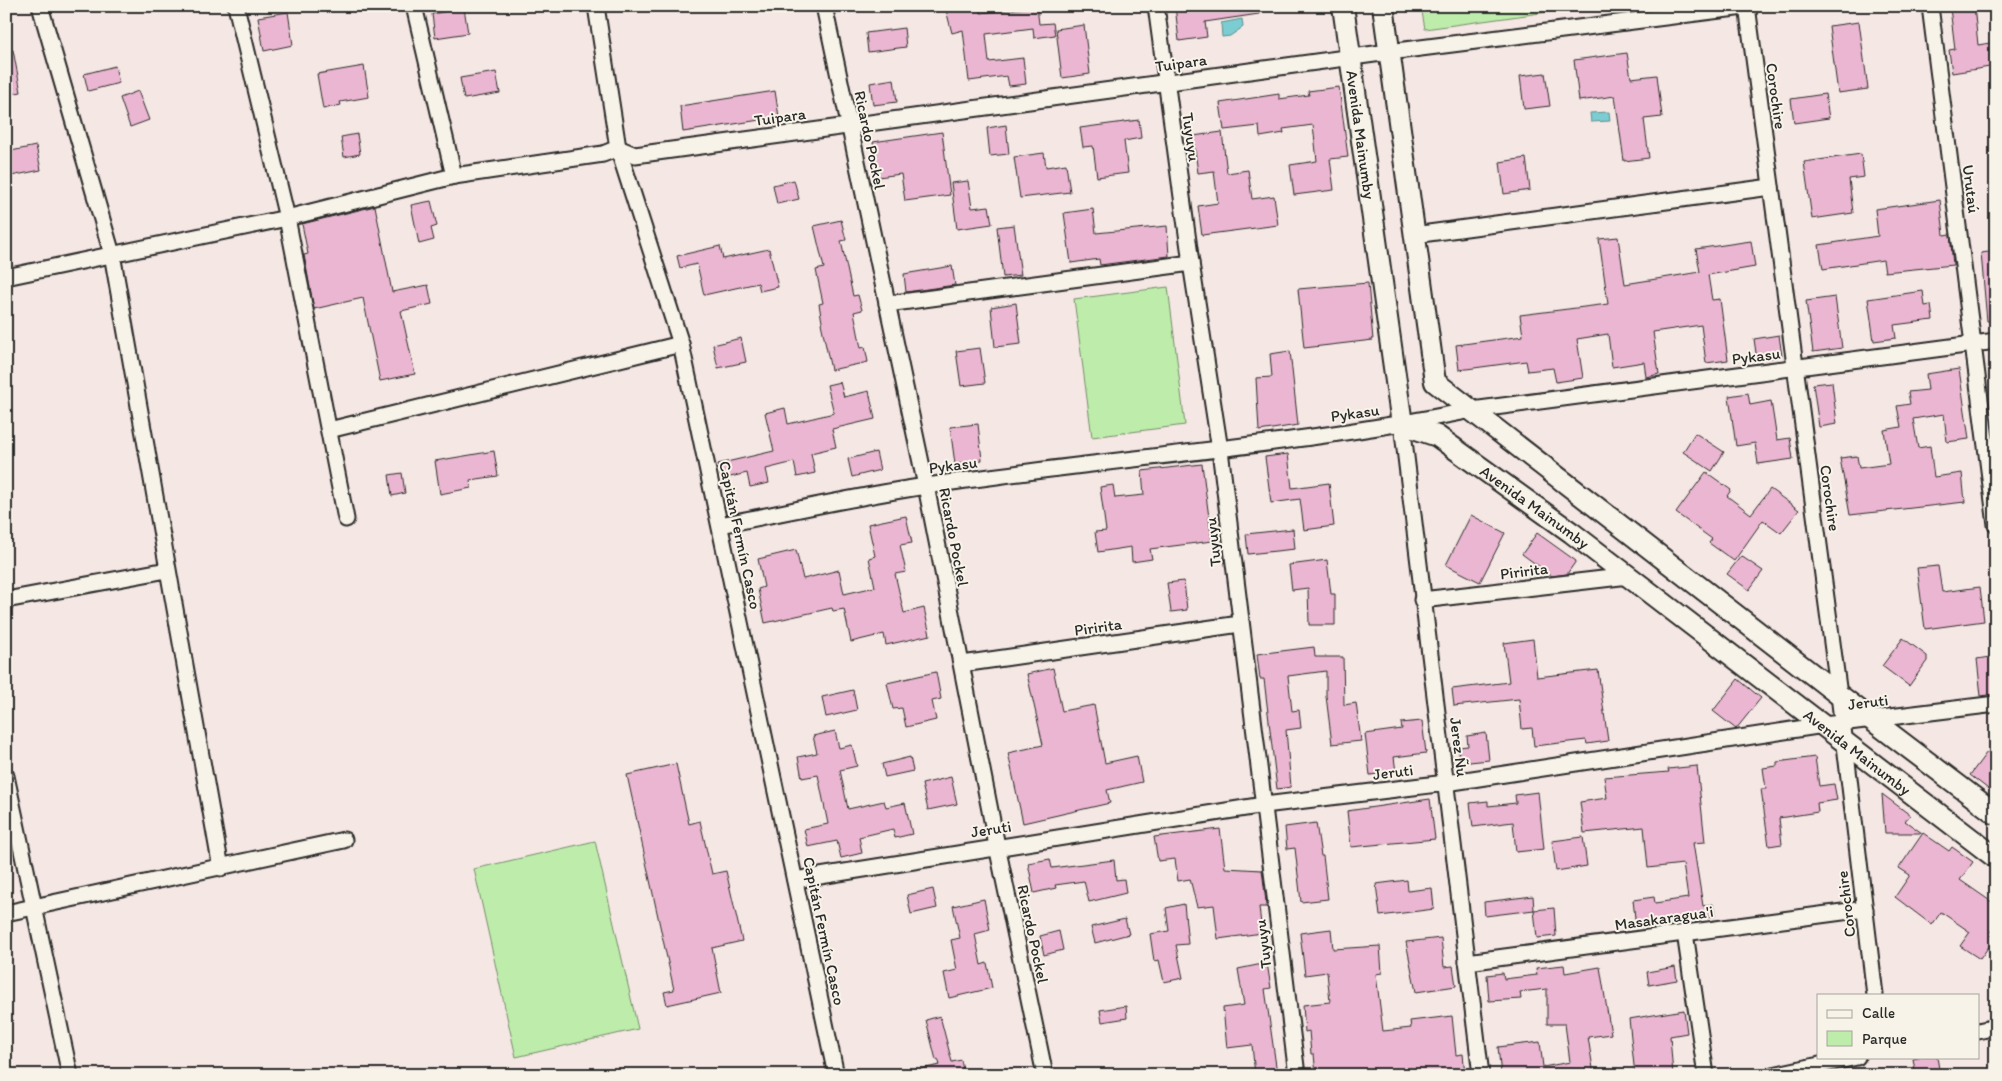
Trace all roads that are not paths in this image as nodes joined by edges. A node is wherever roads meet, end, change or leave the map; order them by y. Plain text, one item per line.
1 (40, 6) edge
2 (236, 6) edge
3 (414, 6) edge
4 (596, 6) edge
5 (824, 6) edge
6 (1156, 6) edge
7 (1343, 6) edge
8 (1383, 6) edge
9 (1752, 6) edge
10 (1930, 6) edge
11 (1747, 7) edge
12 (1389, 52) junction
13 (1349, 57) junction
14 (1166, 83) junction
15 (849, 125) junction
16 (618, 148) junction
17 (454, 176) junction
18 (1771, 187) junction
19 (287, 218) junction
20 (1414, 235) junction
21 (112, 254) junction
22 (1191, 263) junction
23 (6, 277) edge
24 (887, 304) junction
25 (1996, 341) edge
26 (682, 344) junction
27 (1973, 344) junction
28 (1796, 369) junction
29 (1472, 410) junction
30 (1402, 424) junction
31 (329, 430) junction
32 (1220, 450) junction
33 (926, 486) junction
34 (346, 519) dead end
35 (720, 525) junction
36 (1996, 525) edge
37 (166, 570) junction
38 (1629, 576) junction
39 (6, 600) edge
40 (1422, 600) junction
41 (1240, 624) junction
42 (962, 664) junction
43 (1839, 695) junction
44 (1996, 704) edge
45 (1871, 719) junction
46 (1837, 730) junction
47 (6, 776) edge
48 (1446, 783) junction
49 (1264, 805) junction
50 (1996, 814) edge
51 (344, 840) dead end
52 (997, 846) junction
53 (1996, 858) edge
54 (220, 868) junction
55 (795, 880) junction
56 (34, 907) junction
57 (1865, 909) junction
58 (6, 913) edge
59 (1685, 933) junction
60 (1467, 962) junction
61 (1875, 994) edge
62 (1996, 1027) edge
63 (1980, 1031) edge
64 (1852, 1058) edge
65 (70, 1075) edge
66 (836, 1075) edge
67 (1046, 1075) edge
68 (1296, 1075) edge
69 (1481, 1075) edge
70 (1706, 1075) edge
71 (1773, 1075) edge

1 - 21 street
2 - 19 street
3 - 17 street
4 - 16 street, Capitán Fermín Casco
5 - 15 street, Ricardo Pockel
6 - 14 street, Tuyuyu
7 - 13 street, Avenida Mainumby
8 - 12 street, Avenida Mainumby
9 - 11 street, Tuipara
10 - 27 street, Urutaú
11 - 12 street, Tuipara
11 - 18 street, Corochire
12 - 13 street, Tuipara
12 - 20 street, Avenida Mainumby
13 - 14 street, Tuipara
13 - 30 street, Avenida Mainumby
14 - 15 street, Tuipara
14 - 22 street, Tuyuyu
15 - 16 street, Tuipara
15 - 24 street, Ricardo Pockel
16 - 17 street
16 - 26 street, Capitán Fermín Casco
17 - 19 street
18 - 20 street
18 - 28 street, Corochire
19 - 21 street
19 - 31 street
20 - 29 street, Avenida Mainumby
21 - 23 street
21 - 37 street
22 - 24 street
22 - 32 street, Tuyuyu
24 - 33 street, Ricardo Pockel
25 - 27 street, Pykasu
26 - 31 street
26 - 35 street, Capitán Fermín Casco
27 - 28 street, Pykasu
27 - 36 street, Urutaú
28 - 29 street, Pykasu
28 - 43 street, Corochire
29 - 30 street, Pykasu
29 - 43 street, Avenida Mainumby
30 - 32 street, Pykasu
30 - 38 street, Avenida Mainumby
30 - 40 street, Jerez Ñu
31 - 34 street
32 - 33 street, Pykasu
32 - 41 street, Tuyuyu
33 - 35 street, Pykasu
33 - 42 street, Ricardo Pockel
35 - 55 street, Capitán Fermín Casco
37 - 39 street
37 - 54 street
38 - 40 street, Piririta
38 - 46 street, Avenida Mainumby
40 - 48 street, Jerez Ñu
41 - 42 street, Piririta
41 - 49 street, Tuyuyu
42 - 52 street, Ricardo Pockel
43 - 45 street, Avenida Mainumby
43 - 46 street, Corochire
44 - 45 street, Jeruti
45 - 46 street, Jeruti
45 - 50 street, Avenida Mainumby
46 - 48 street, Jeruti
46 - 53 street, Avenida Mainumby
46 - 57 street, Corochire
47 - 56 street
48 - 49 street, Jeruti
48 - 60 street, Jerez Ñu
49 - 52 street, Jeruti
49 - 68 street, Tuyuyu
51 - 54 street
52 - 55 street, Jeruti
52 - 67 street, Ricardo Pockel
54 - 56 street
55 - 66 street, Capitán Fermín Casco
56 - 58 street
56 - 65 street
57 - 59 street, Masakaragua'i
57 - 61 street, Corochire
59 - 60 street, Masakaragua'i
59 - 70 street
60 - 69 street, Jerez Ñu
62 - 63 street
64 - 71 street

